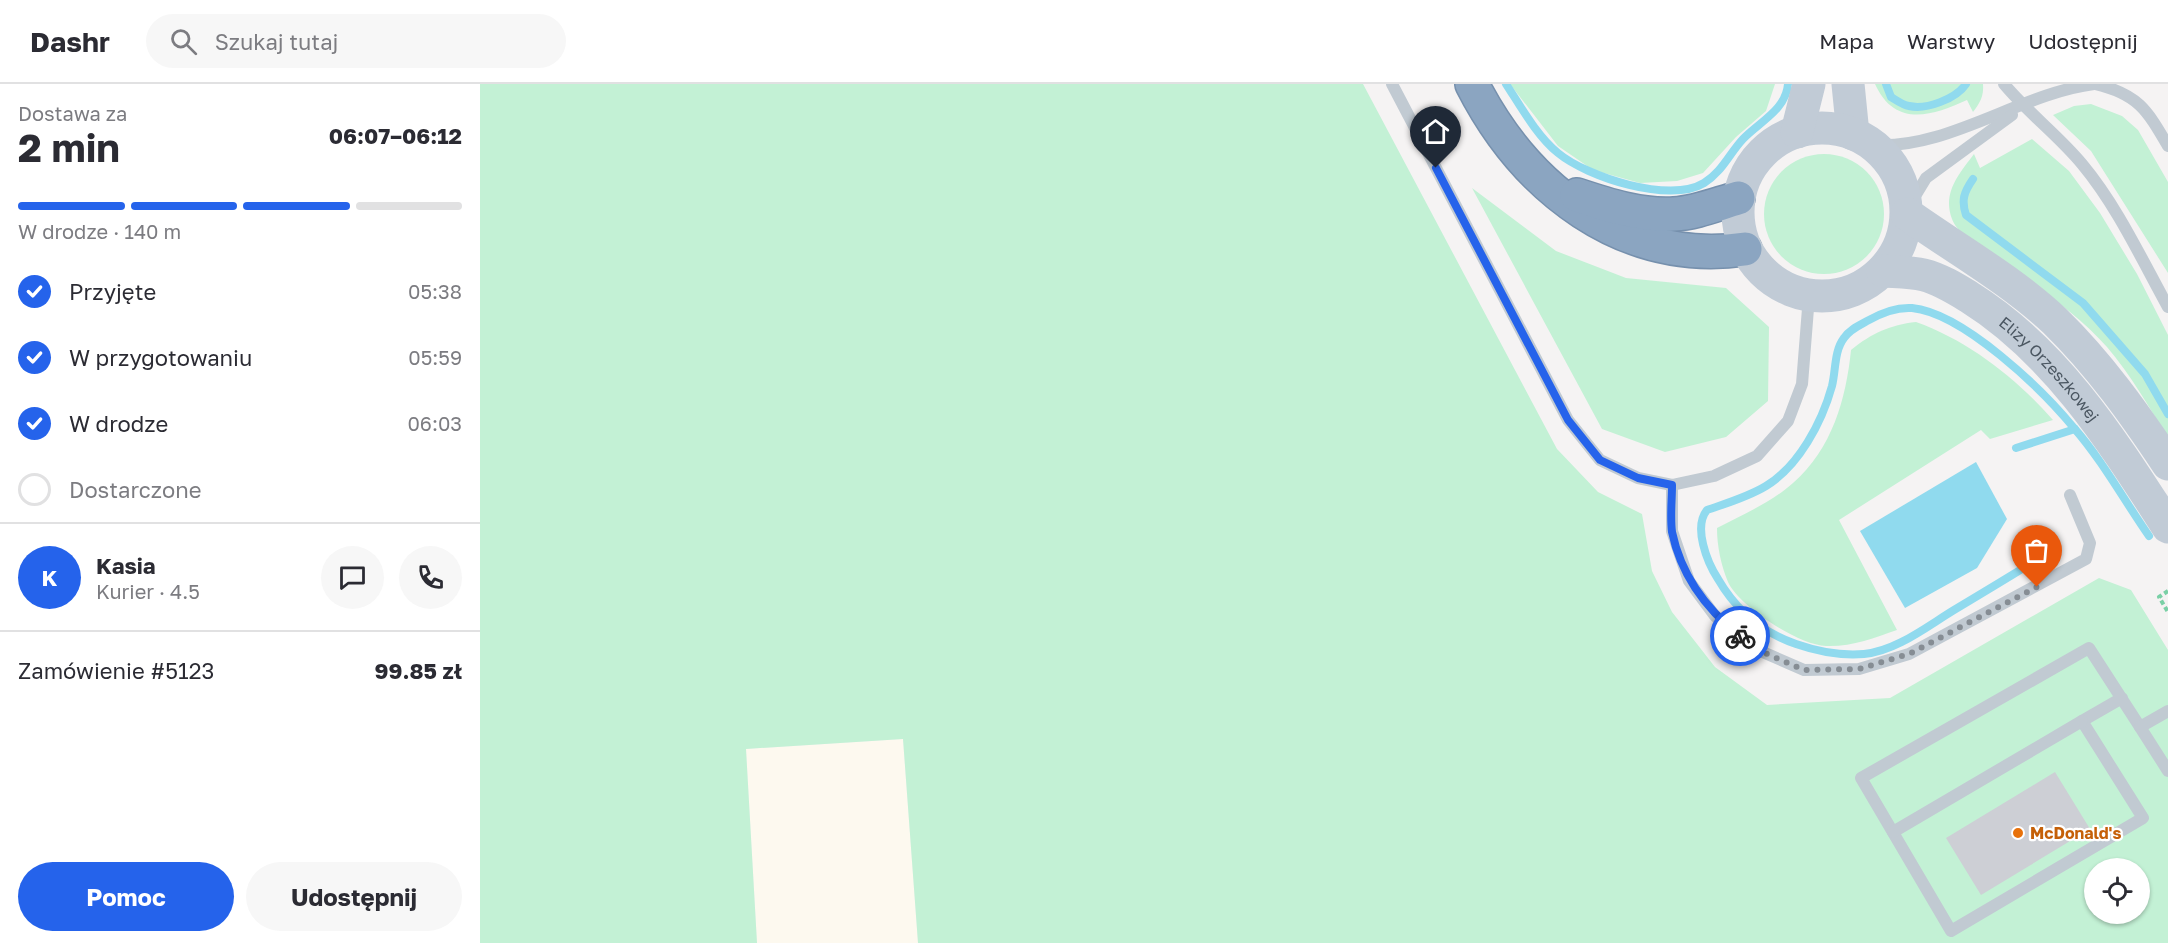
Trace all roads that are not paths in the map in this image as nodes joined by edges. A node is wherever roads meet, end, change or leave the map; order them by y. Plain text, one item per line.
1 (1392, 84) edge
2 (1472, 84) edge
3 (1809, 84) edge
4 (1848, 84) edge
5 (2004, 84) edge
6 (2094, 84) edge
7 (2023, 107) junction
8 (1797, 132) junction
9 (1863, 140) junction
10 (2168, 146) edge
11 (1550, 186) junction
12 (1738, 198) junction
13 (1906, 213) junction
14 (1745, 249) junction
15 (1883, 270) junction
16 (1809, 296) junction
17 (2168, 307) edge
18 (2168, 464) edge
19 (1672, 485) junction
20 (2070, 495) dead end
21 (2168, 527) edge
22 (2122, 698) junction
23 (2168, 711) edge
24 (2082, 721) junction
25 (2140, 727) junction
26 (2168, 771) edge
27 (1893, 832) junction

1 - 19 lane
2 - 11 highway
3 - 8 street
4 - 9 street
5 - 7 lane
6 - 7 lane
6 - 10 lane
7 - 9 lane
7 - 13 lane
7 - 17 lane
8 - 9 street
8 - 12 street
9 - 13 street
11 - 12 highway
11 - 14 highway
12 - 14 street
13 - 15 street
13 - 18 street, Elizy Orzeszkowej
14 - 16 street
15 - 16 street
15 - 21 street, Elizy Orzeszkowej
16 - 19 lane
19 - 20 lane
22 - 24 lane
22 - 25 lane
22 - 27 lane
23 - 25 lane
24 - 27 lane
24 - 27 lane
25 - 26 lane

